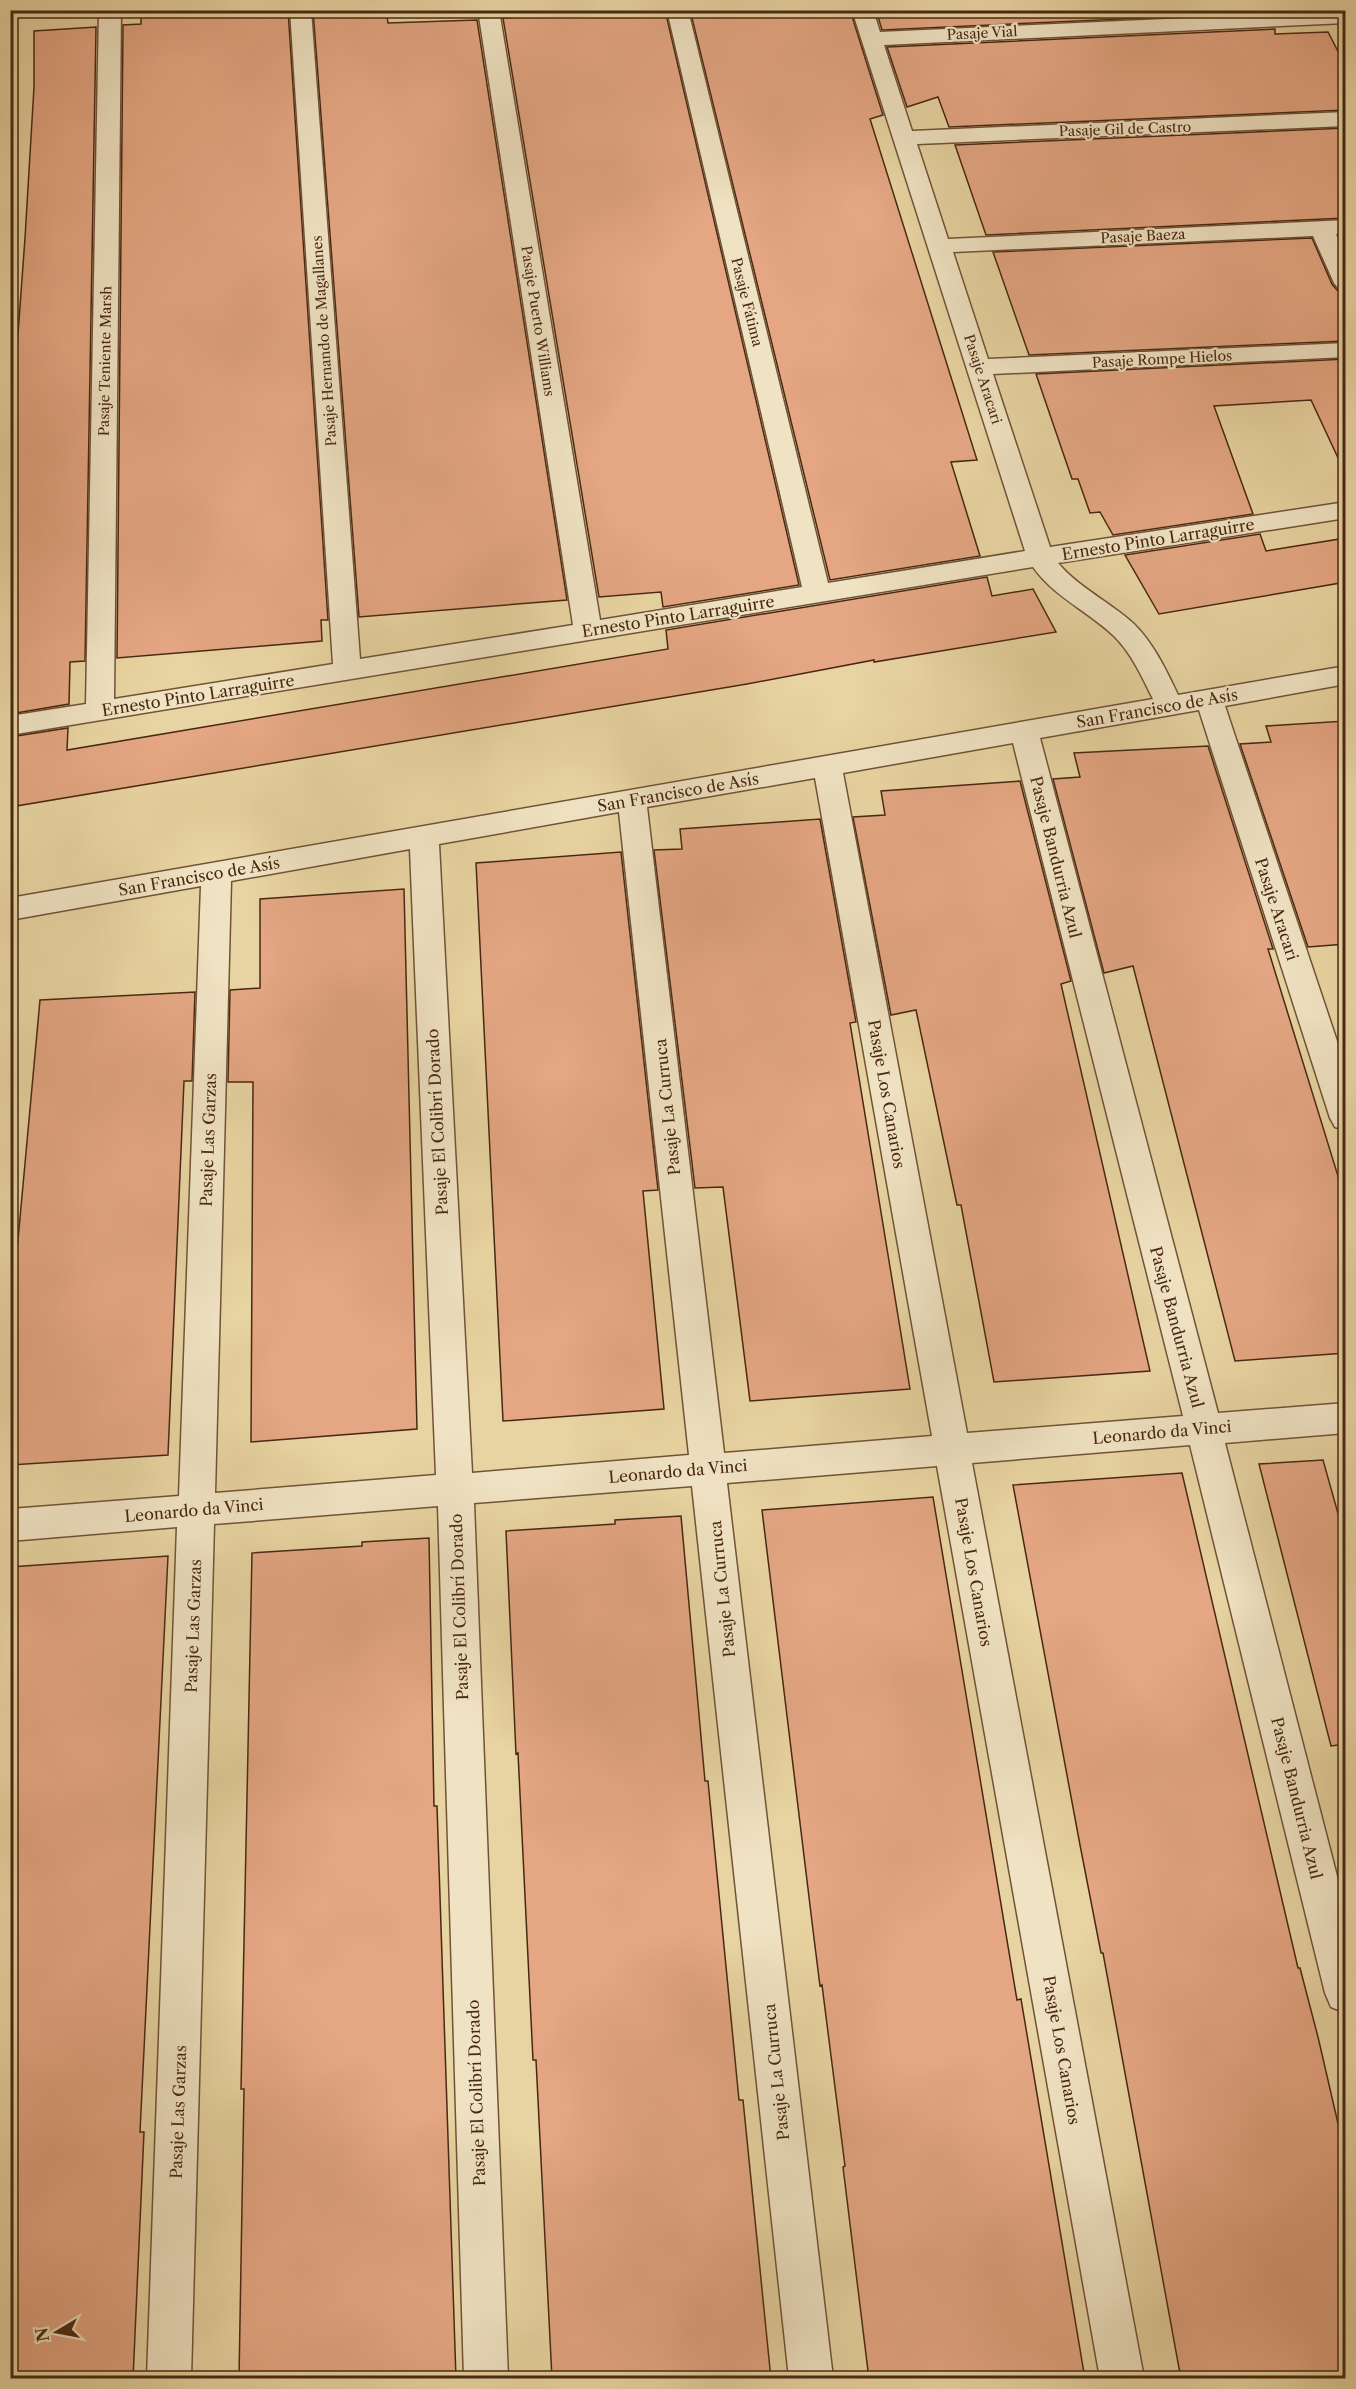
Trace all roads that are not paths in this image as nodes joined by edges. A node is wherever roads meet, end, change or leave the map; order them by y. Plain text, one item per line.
1 (110, 10) edge
2 (300, 10) edge
3 (488, 10) edge
4 (677, 10) edge
5 (861, 10) edge
6 (1346, 16) edge
7 (871, 39) junction
8 (1346, 119) edge
9 (904, 138) junction
10 (1346, 226) edge
11 (1321, 228) junction
12 (940, 246) junction
13 (1346, 283) edge
14 (1346, 350) edge
15 (979, 367) junction
16 (1346, 510) edge
17 (1040, 557) junction
18 (817, 594) junction
19 (588, 631) junction
20 (347, 671) junction
21 (1346, 675) edge
22 (1209, 699) junction
23 (1170, 706) junction
24 (100, 712) junction
25 (10, 726) edge
26 (1024, 732) junction
27 (827, 766) junction
28 (632, 800) junction
29 (424, 837) junction
30 (216, 873) junction
31 (10, 909) edge
32 (1346, 1118) edge
33 (1346, 1418) edge
34 (1204, 1429) junction
35 (952, 1449) junction
36 (708, 1469) junction
37 (454, 1489) junction
38 (197, 1510) junction
39 (10, 1525) edge
40 (1346, 1993) edge
41 (169, 2379) edge
42 (486, 2379) edge
43 (811, 2379) edge
44 (1122, 2379) edge

1 - 24 street, Pasaje Teniente Marsh
2 - 20 street, Pasaje Hernando de Magallanes
3 - 19 street, Pasaje Puerto Williams
4 - 18 street, Pasaje Fátima
5 - 7 street, Pasaje Aracari
6 - 7 street, Pasaje Vial
7 - 9 street, Pasaje Aracari
8 - 9 street, Pasaje Gil de Castro
9 - 12 street, Pasaje Aracari
10 - 11 street, Pasaje Baeza
11 - 12 street, Pasaje Baeza
11 - 13 street
12 - 15 street, Pasaje Aracari
14 - 15 street, Pasaje Rompe Hielos
15 - 17 street, Pasaje Aracari
16 - 17 street, Ernesto Pinto Larraguirre
17 - 18 street, Ernesto Pinto Larraguirre
17 - 23 street, Pasaje Aracari
18 - 19 street, Ernesto Pinto Larraguirre
19 - 20 street, Ernesto Pinto Larraguirre
20 - 24 street, Ernesto Pinto Larraguirre
21 - 22 street, San Francisco de Asís
22 - 23 street, San Francisco de Asís
22 - 32 street, Pasaje Aracari
23 - 26 street, San Francisco de Asís
24 - 25 street, Ernesto Pinto Larraguirre
26 - 27 street, San Francisco de Asís
26 - 34 street, Pasaje Bandurria Azul
27 - 28 street, San Francisco de Asís
27 - 35 street, Pasaje Los Canarios
28 - 29 street, San Francisco de Asís
28 - 36 street, Pasaje La Curruca
29 - 30 street, San Francisco de Asís
29 - 37 street, Pasaje El Colibrí Dorado
30 - 31 street, San Francisco de Asís
30 - 38 street, Pasaje Las Garzas
33 - 34 street, Leonardo da Vinci
34 - 35 street, Leonardo da Vinci
34 - 40 street, Pasaje Bandurria Azul
35 - 36 street, Leonardo da Vinci
35 - 44 street, Pasaje Los Canarios
36 - 37 street, Leonardo da Vinci
36 - 43 street, Pasaje La Curruca
37 - 38 street, Leonardo da Vinci
37 - 42 street, Pasaje El Colibrí Dorado
38 - 39 street, Leonardo da Vinci
38 - 41 street, Pasaje Las Garzas

